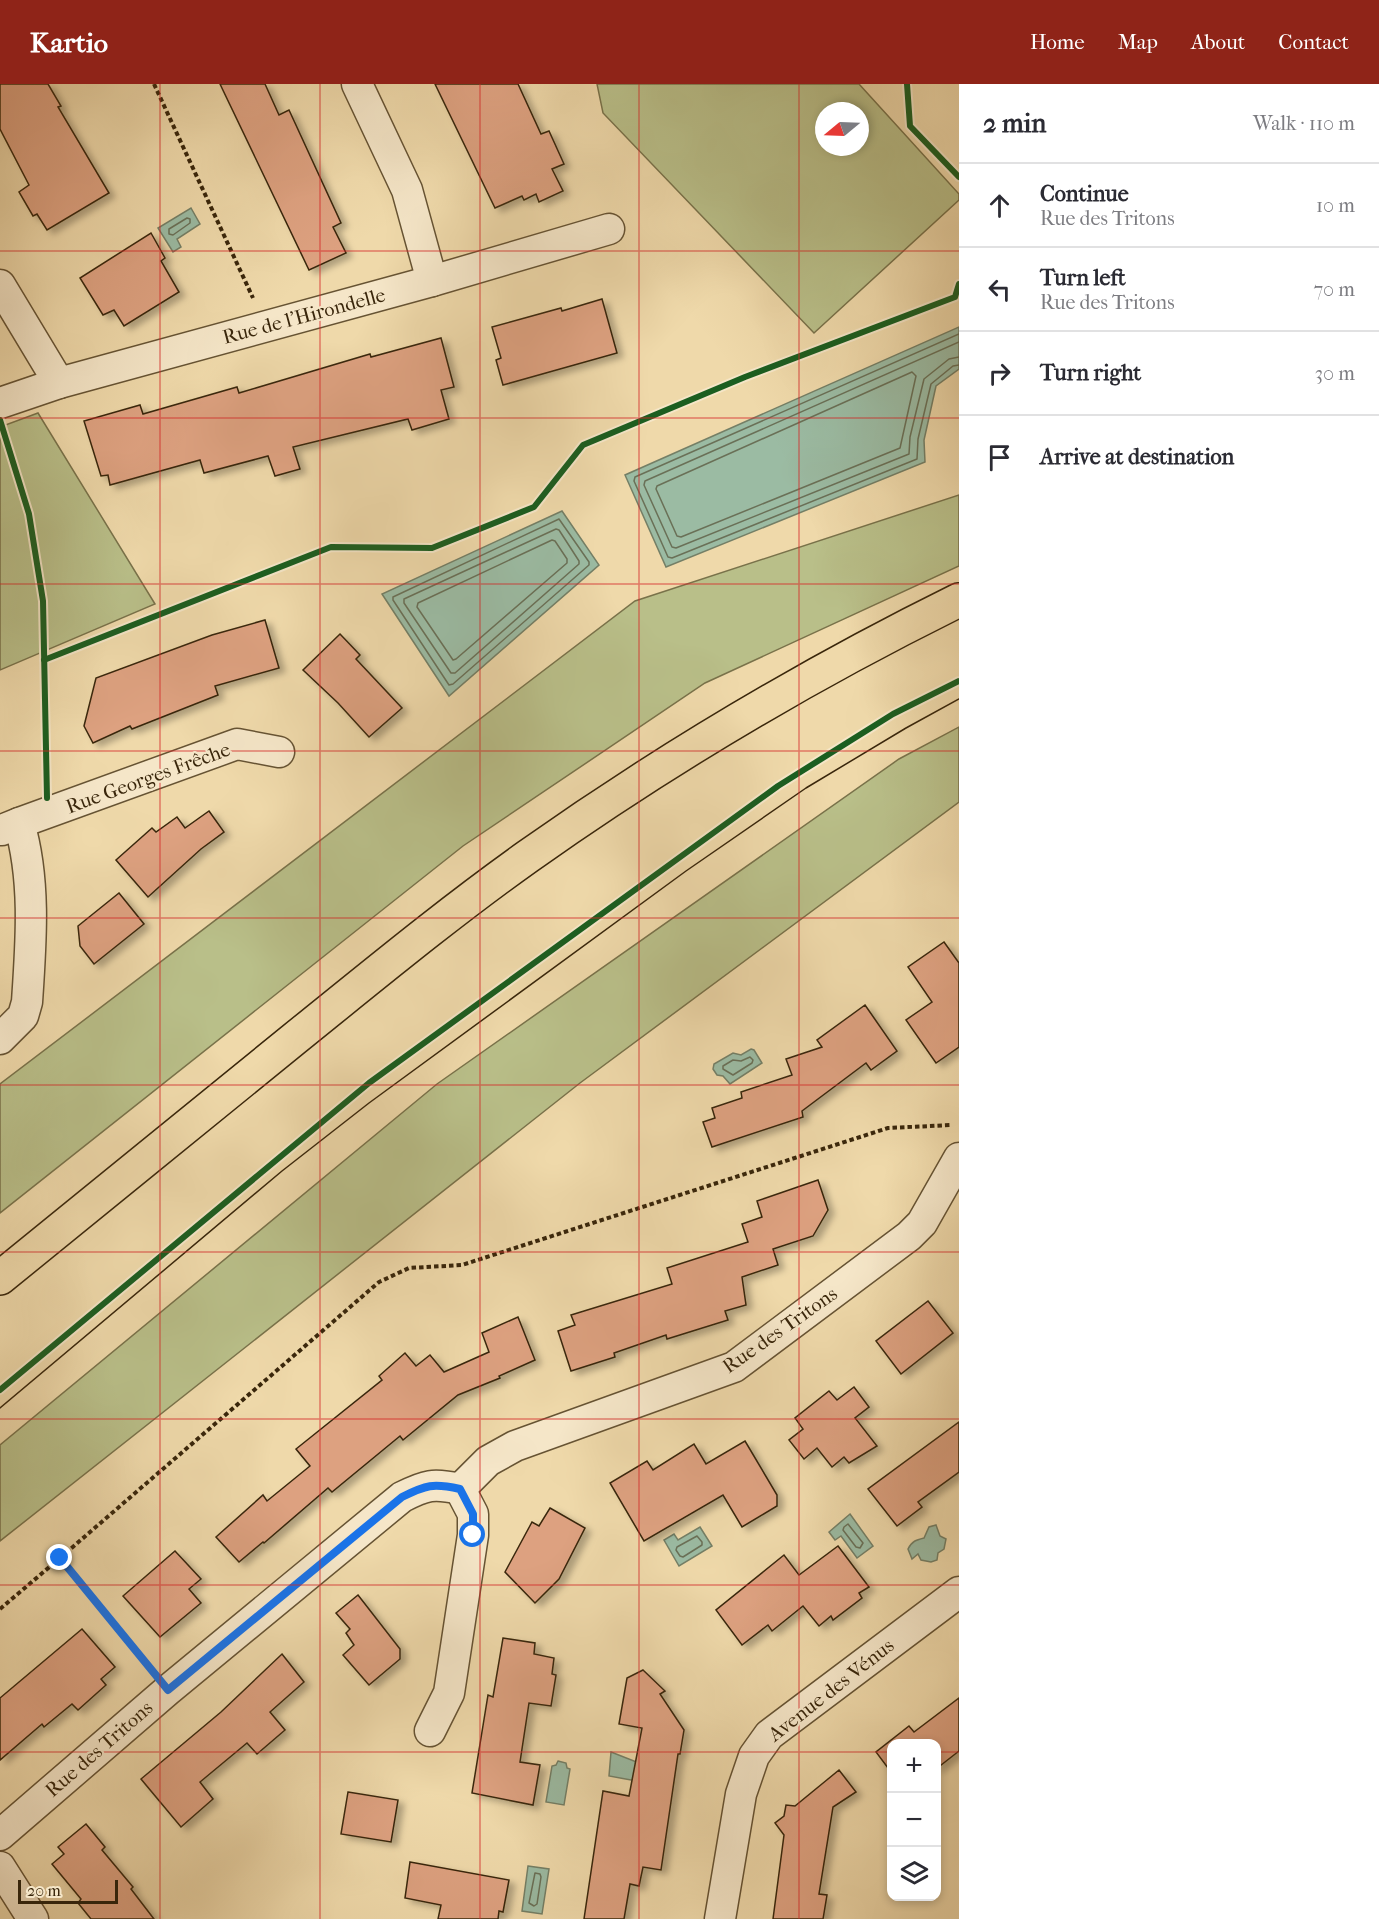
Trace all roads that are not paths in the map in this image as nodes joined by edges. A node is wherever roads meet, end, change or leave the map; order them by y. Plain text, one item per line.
1 (357, 84) edge
2 (609, 229) dead end
3 (432, 280) junction
4 (0, 285) edge
5 (59, 383) junction
6 (0, 404) edge
7 (959, 600) edge
8 (279, 752) dead end
9 (10, 827) edge
10 (0, 1039) edge
11 (959, 1158) edge
12 (0, 1278) edge
13 (460, 1489) junction
14 (959, 1592) edge
15 (430, 1731) dead end
16 (0, 1835) edge
17 (0, 1867) edge
18 (33, 1919) edge
19 (720, 1919) edge

1 - 3 street
2 - 3 street, Rue de l'Hirondelle
3 - 5 street, Rue de l'Hirondelle
4 - 5 street
5 - 6 street, Rue de l'Hirondelle
7 - 12 main road
8 - 9 street, Rue Georges Frêche
9 - 10 street, Rue Georges Frêche
11 - 13 street, Rue des Tritons
13 - 15 street
13 - 16 street, Rue des Tritons
14 - 19 street, Avenue des Vénus
17 - 18 street

